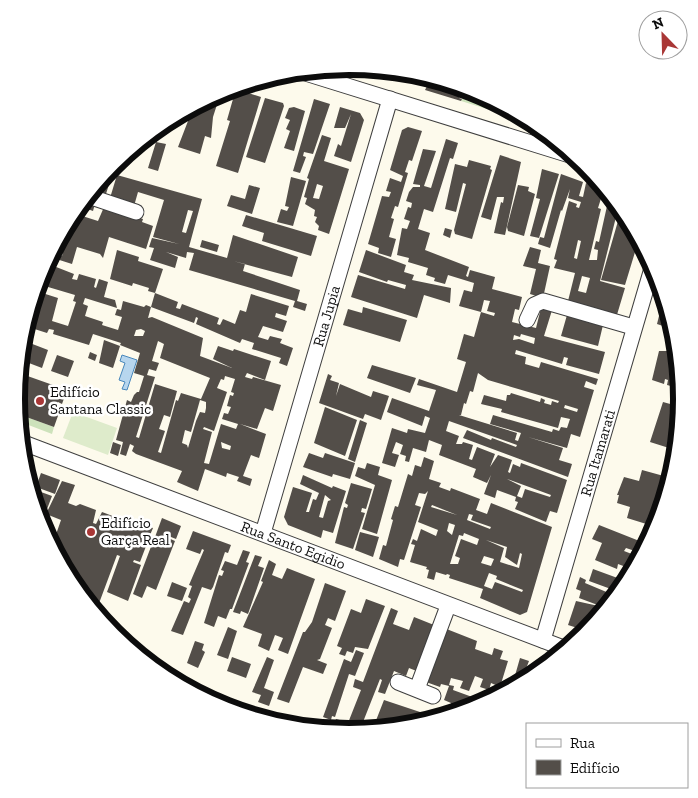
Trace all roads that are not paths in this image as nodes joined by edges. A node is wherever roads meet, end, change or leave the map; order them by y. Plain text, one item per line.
1 (318, 77) edge
2 (390, 99) junction
3 (558, 152) edge
4 (95, 198) edge
5 (136, 212) dead end
6 (649, 277) edge
7 (527, 320) dead end
8 (633, 327) junction
9 (29, 445) edge
10 (263, 534) junction
11 (448, 606) junction
12 (543, 640) junction
13 (558, 647) edge
14 (398, 682) dead end
15 (417, 689) junction
16 (433, 696) dead end

1 - 2 street
2 - 3 street
2 - 10 street, Rua Jupia
4 - 5 street
6 - 8 street, Rua Itamarati
7 - 8 street
8 - 12 street, Rua Itamarati
9 - 10 street, Rua Santo Egidio
10 - 11 street, Rua Santo Egidio
11 - 12 street, Rua Santo Egidio
11 - 15 street
12 - 13 street, Rua Santo Egidio
14 - 15 street
15 - 16 street

